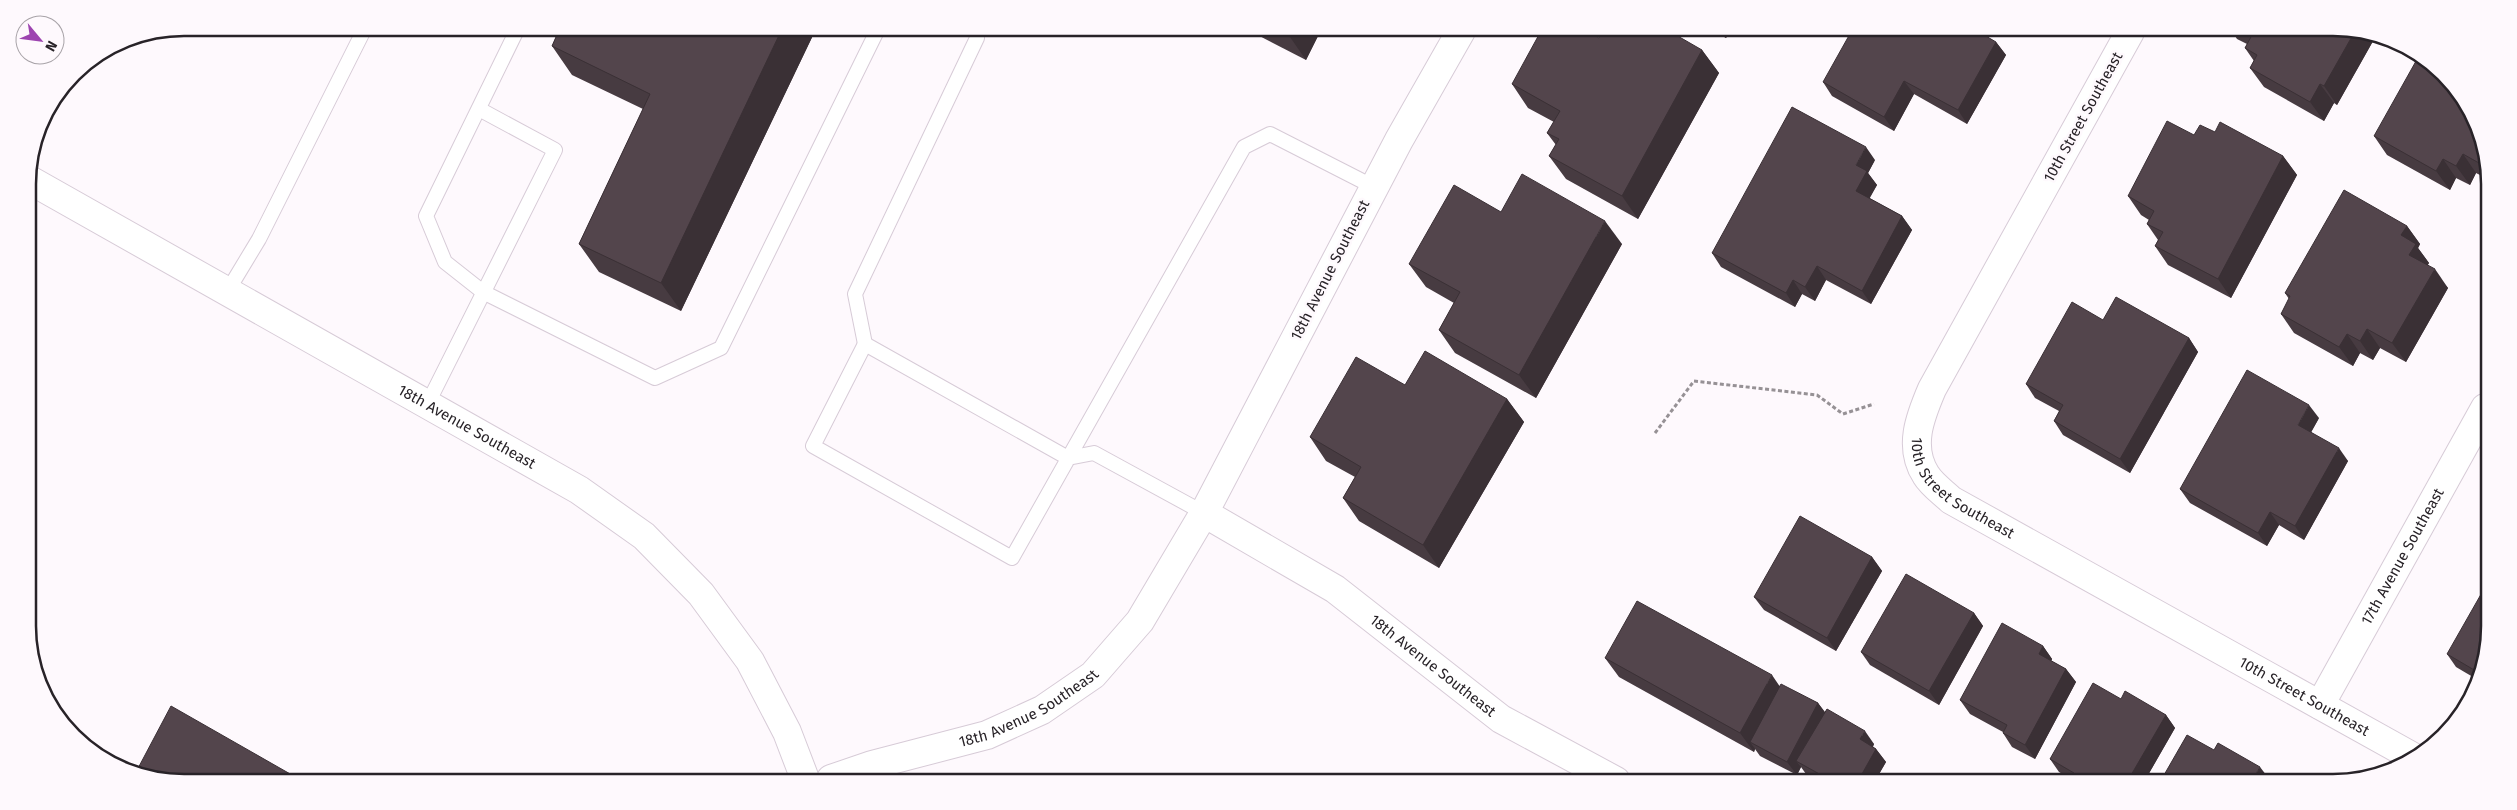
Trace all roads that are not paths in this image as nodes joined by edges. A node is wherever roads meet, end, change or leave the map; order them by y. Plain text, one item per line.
1 (1458, 36) edge
2 (2128, 36) edge
3 (361, 37) edge
4 (514, 37) edge
5 (874, 37) edge
6 (977, 38) dead end
7 (479, 109) junction
8 (37, 184) edge
9 (1374, 187) junction
10 (227, 292) junction
11 (483, 292) junction
12 (864, 344) junction
13 (427, 405) junction
14 (2481, 415) edge
15 (1068, 458) junction
16 (1204, 513) junction
17 (2320, 705) junction
18 (2407, 754) edge
19 (1603, 773) edge
20 (803, 774) edge
21 (847, 774) edge

1 - 9 street, 18th Avenue Southeast
2 - 17 street, 10th Street Southeast
3 - 10 lane
4 - 7 lane
5 - 11 lane
6 - 12 lane
7 - 11 lane
7 - 11 lane
8 - 10 street, 18th Avenue Southeast
9 - 15 lane
9 - 16 street, 18th Avenue Southeast
10 - 13 street, 18th Avenue Southeast
11 - 13 lane
12 - 15 lane
12 - 15 lane
13 - 20 street, 18th Avenue Southeast
14 - 17 street, 17th Avenue Southeast
15 - 16 lane
16 - 19 street, 18th Avenue Southeast
16 - 21 street, 18th Avenue Southeast
17 - 18 street, 10th Street Southeast

